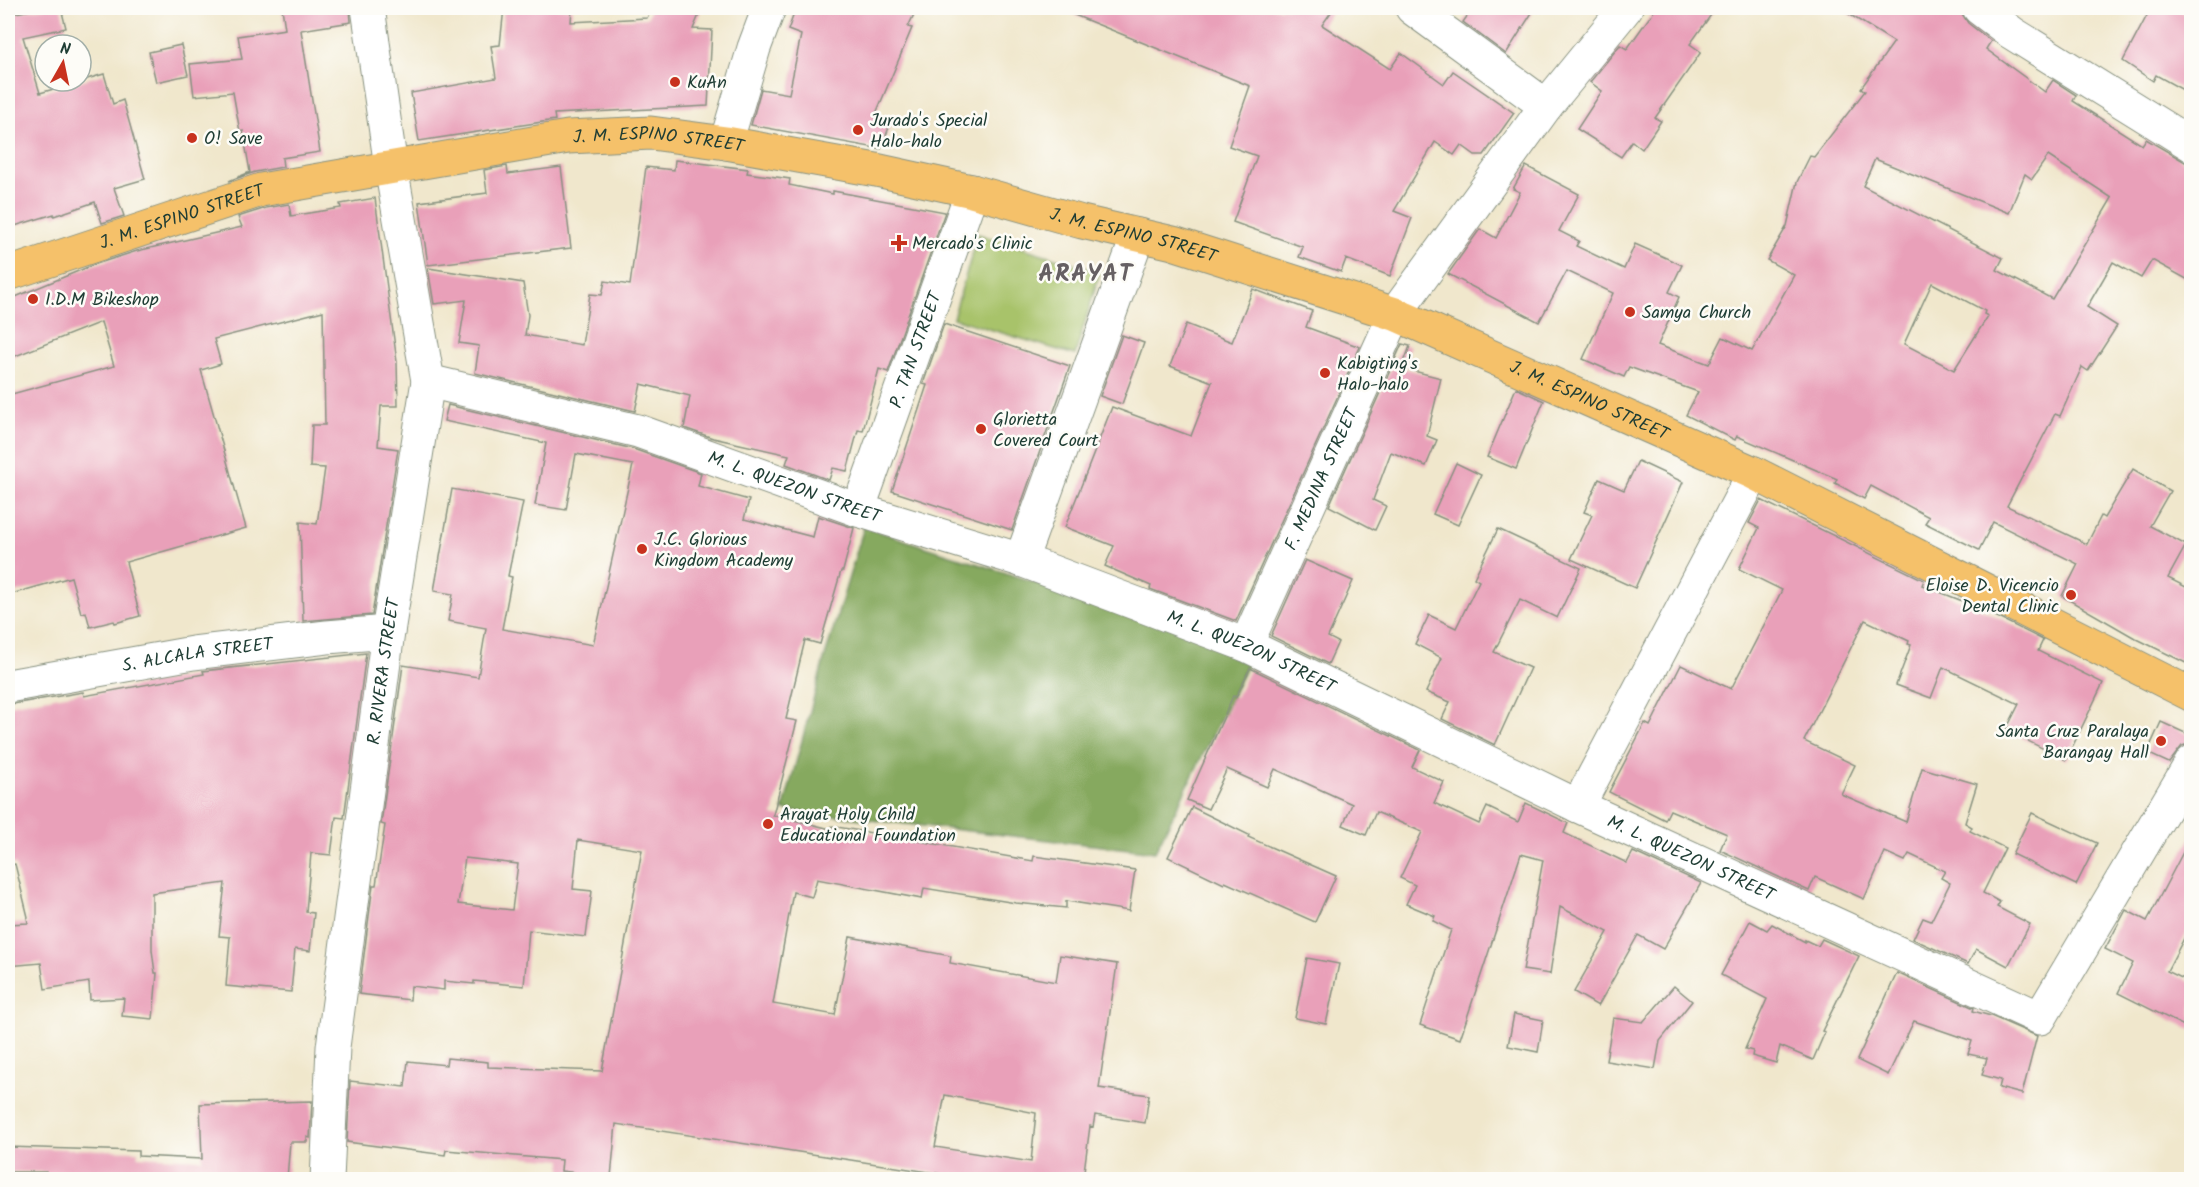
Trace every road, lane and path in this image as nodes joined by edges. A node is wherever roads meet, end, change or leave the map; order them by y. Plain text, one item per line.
1 (368, 8) edge
2 (769, 8) edge
3 (1412, 8) edge
4 (1626, 8) edge
5 (1979, 8) edge
6 (1546, 106) junction
7 (726, 143) junction
8 (2192, 145) edge
9 (391, 167) junction
10 (972, 191) junction
11 (1138, 235) junction
12 (8, 274) edge
13 (1395, 314) junction
14 (428, 381) junction
15 (1754, 473) junction
16 (858, 510) junction
17 (1021, 560) junction
18 (388, 632) junction
19 (1246, 645) junction
20 (8, 686) edge
21 (2192, 694) edge
22 (2192, 762) edge
23 (1578, 806) junction
24 (327, 1179) edge

1 - 9 street, R. RIVERA STREET
2 - 7 street
3 - 6 street
4 - 6 street, F. MEDINA STREET
5 - 8 street
6 - 13 street, F. MEDINA STREET
7 - 9 main road, J. M. ESPINO STREET
7 - 10 main road, J. M. ESPINO STREET
9 - 12 main road, J. M. ESPINO STREET
9 - 14 street, R. RIVERA STREET
10 - 11 main road, J. M. ESPINO STREET
10 - 16 street, P. TAN STREET
11 - 13 main road, J. M. ESPINO STREET
11 - 17 street
13 - 15 main road, J. M. ESPINO STREET
13 - 19 street, F. MEDINA STREET
14 - 16 street, M. L. QUEZON STREET
14 - 18 street, R. RIVERA STREET
15 - 21 main road, J. M. ESPINO STREET
15 - 23 street
16 - 17 street, M. L. QUEZON STREET
17 - 19 street, M. L. QUEZON STREET
18 - 20 street, S. ALCALA STREET
18 - 24 street, R. RIVERA STREET
19 - 23 street, M. L. QUEZON STREET
22 - 23 street, M. L. QUEZON STREET

